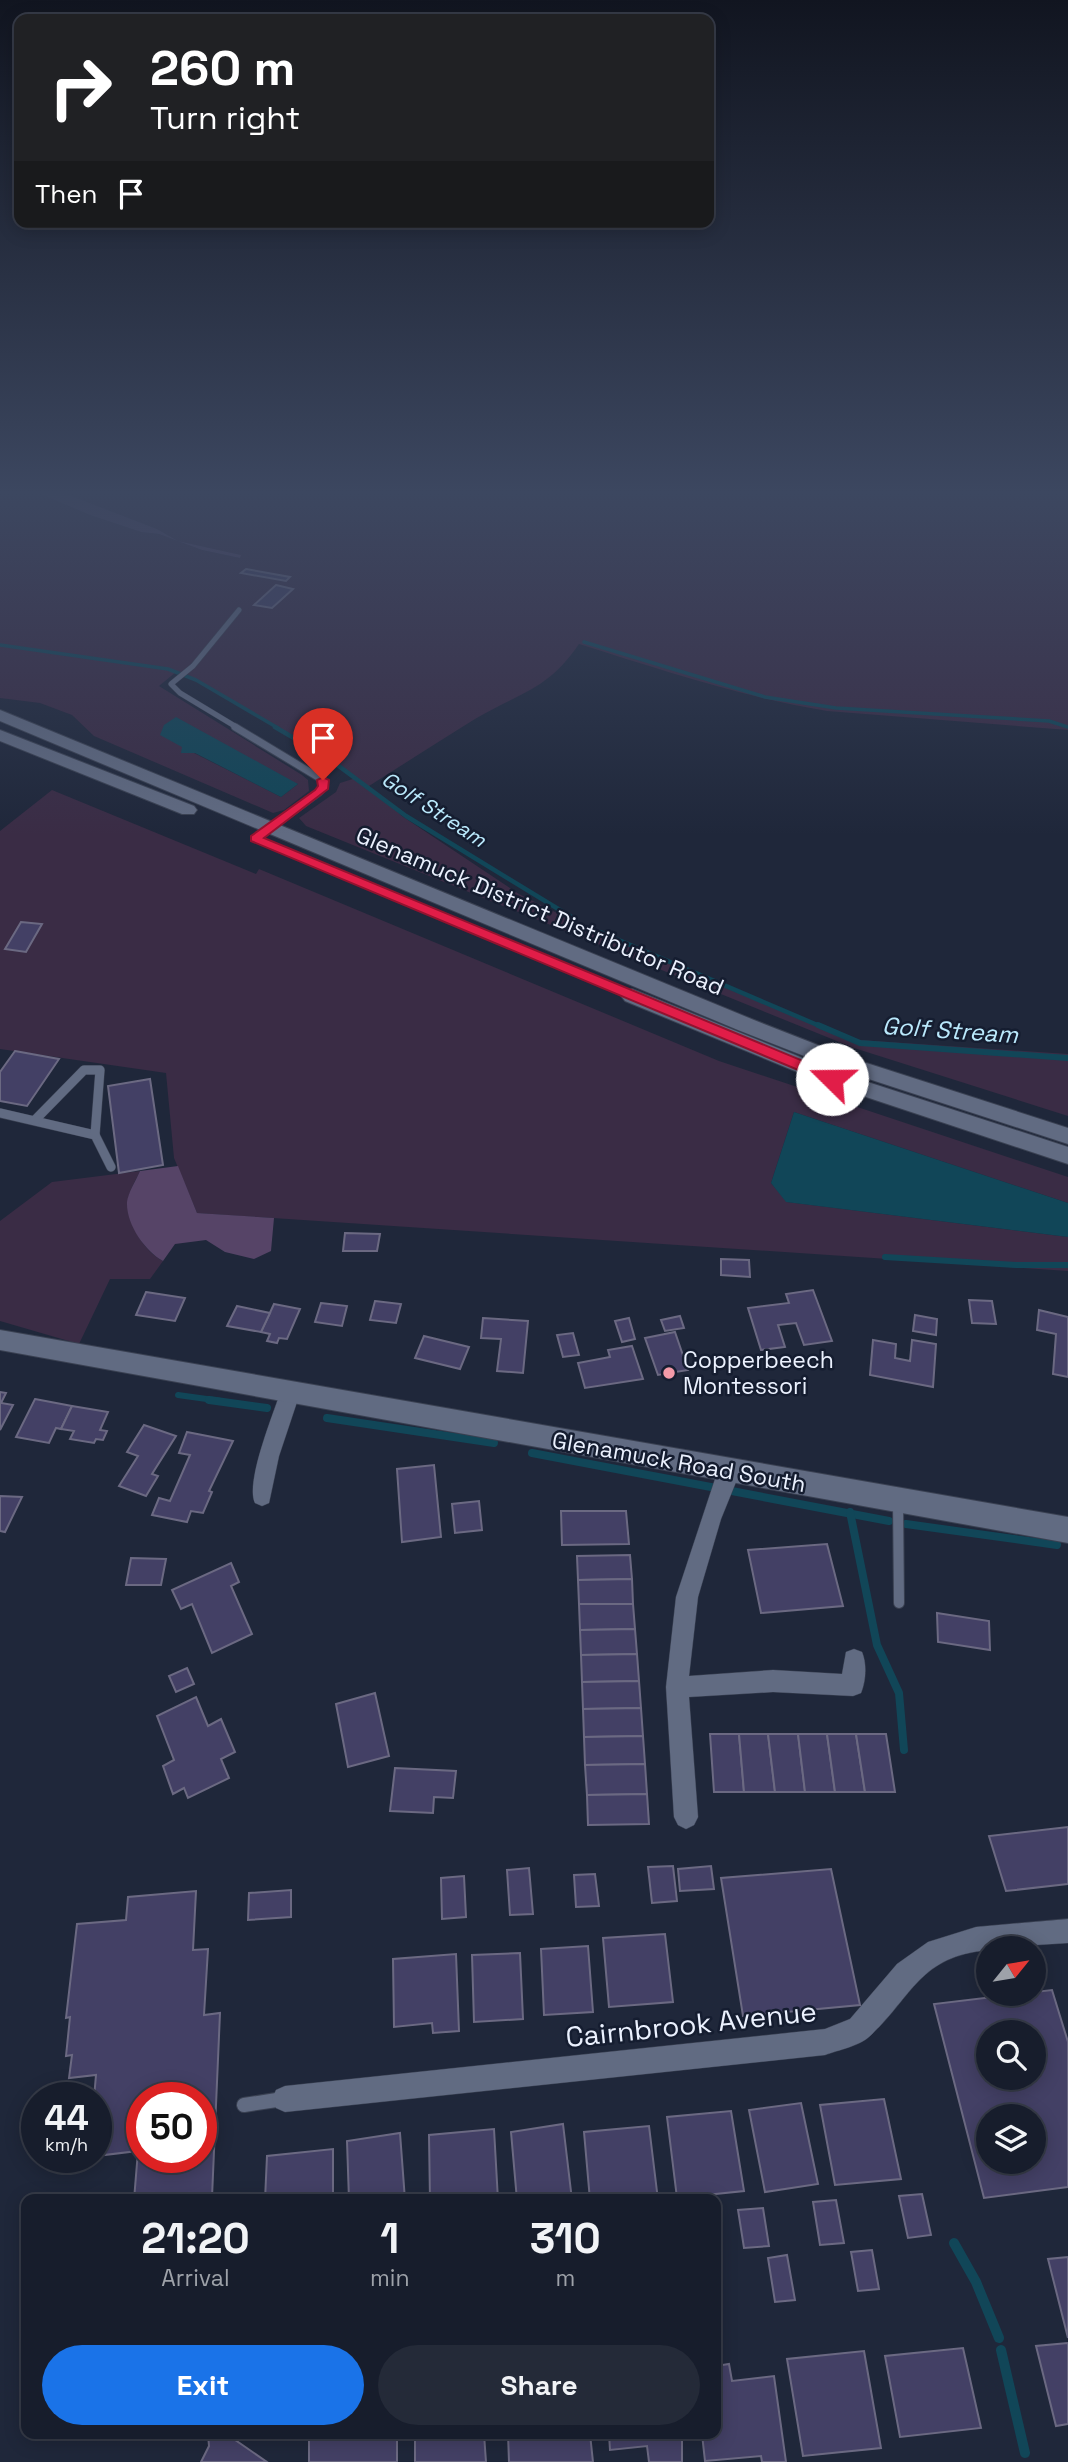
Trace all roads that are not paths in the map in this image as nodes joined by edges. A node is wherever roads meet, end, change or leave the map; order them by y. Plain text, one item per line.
1 (239, 610) dead end
2 (0, 715) edge
3 (32, 726) junction
4 (0, 735) edge
5 (20, 743) junction
6 (0, 755) edge
7 (262, 833) junction
8 (0, 1113) edge
9 (35, 1120) junction
10 (94, 1135) junction
11 (1068, 1136) edge
12 (1068, 1156) edge
13 (111, 1167) dead end
14 (0, 1340) edge
15 (290, 1393) junction
16 (725, 1483) junction
17 (262, 1497) dead end
18 (898, 1500) junction
19 (1068, 1530) edge
20 (899, 1603) dead end
21 (854, 1659) dead end
22 (677, 1687) junction
23 (686, 1817) dead end
24 (1068, 1931) edge
25 (285, 2099) joint
26 (244, 2105) dead end

1 - 7 lane
2 - 3 main road, Glenamuck District Distributor Road
3 - 4 main road
3 - 5 main road
3 - 7 main road, Glenamuck District Distributor Road
4 - 5 main road, Glenamuck District Distributor Road
5 - 6 main road
5 - 7 main road, Glenamuck District Distributor Road
7 - 11 main road, Glenamuck District Distributor Road
7 - 12 main road, Glenamuck District Distributor Road
8 - 9 lane
9 - 10 lane
9 - 10 lane
10 - 13 lane
14 - 15 main road, Glenamuck Road South
15 - 16 main road, Glenamuck Road South
15 - 17 street
16 - 18 main road, Glenamuck Road South
16 - 22 street
18 - 19 main road, Glenamuck Road South
18 - 20 lane
21 - 22 street
22 - 23 street
24 - 25 street, Cairnbrook Avenue
25 - 26 lane

